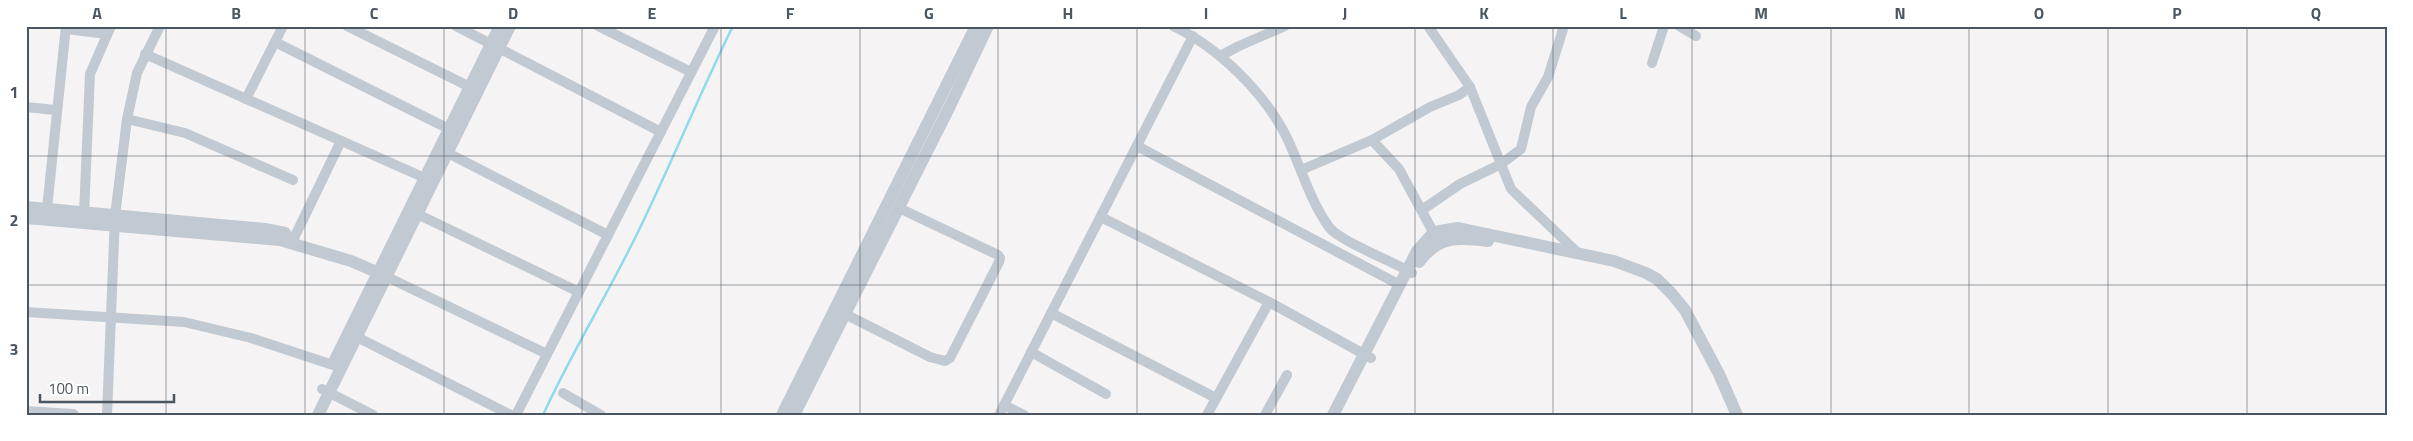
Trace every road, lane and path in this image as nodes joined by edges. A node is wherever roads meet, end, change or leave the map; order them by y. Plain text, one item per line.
1 (160, 26) edge
2 (283, 26) edge
3 (346, 26) edge
4 (456, 26) edge
5 (500, 26) edge
6 (510, 26) edge
7 (598, 26) edge
8 (715, 26) edge
9 (976, 26) edge
10 (988, 26) edge
11 (1173, 26) edge
12 (1285, 26) edge
13 (1428, 26) edge
14 (1564, 26) edge
15 (1664, 26) edge
16 (1679, 26) edge
17 (66, 28) edge
18 (110, 29) edge
19 (1193, 36) junction
20 (1696, 36) dead end
21 (275, 42) junction
22 (495, 46) junction
23 (145, 54) junction
24 (1220, 56) junction
25 (1652, 63) dead end
26 (691, 72) junction
27 (470, 87) junction
28 (1470, 87) junction
29 (246, 99) junction
30 (26, 107) edge
31 (55, 110) junction
32 (127, 119) junction
33 (449, 129) junction
34 (661, 132) junction
35 (1372, 140) junction
36 (341, 141) junction
37 (1137, 146) junction
38 (444, 151) junction
39 (1502, 164) junction
40 (1302, 170) junction
41 (425, 178) junction
42 (293, 180) dead end
43 (26, 207) edge
44 (899, 208) junction
45 (47, 210) junction
46 (1422, 210) junction
47 (414, 212) junction
48 (84, 214) junction
49 (1101, 217) junction
50 (26, 218) edge
51 (115, 221) junction
52 (608, 234) junction
53 (295, 236) junction
54 (1436, 237) junction
55 (1578, 253) junction
56 (350, 261) junction
57 (1409, 272) junction
58 (1640, 274) junction
59 (383, 275) junction
60 (1398, 284) junction
61 (579, 292) junction
62 (1269, 302) junction
63 (26, 312) edge
64 (1051, 313) junction
65 (845, 314) junction
66 (111, 318) junction
67 (353, 335) junction
68 (1031, 352) junction
69 (547, 354) junction
70 (1368, 356) junction
71 (333, 365) junction
72 (1287, 375) dead end
73 (325, 391) junction
74 (563, 394) dead end
75 (1106, 394) dead end
76 (1216, 398) junction
77 (1004, 404) junction
78 (26, 412) edge
79 (73, 415) edge
80 (107, 415) edge
81 (310, 415) edge
82 (318, 415) edge
83 (373, 415) edge
84 (511, 415) edge
85 (516, 415) edge
86 (601, 415) edge
87 (782, 415) edge
88 (794, 415) edge
89 (999, 415) edge
90 (1024, 415) edge
91 (1207, 415) edge
92 (1265, 415) edge
93 (1333, 415) edge
94 (1342, 415) edge
95 (1727, 415) edge
96 (1736, 415) edge

1 - 23 street
2 - 21 street
3 - 27 street
4 - 22 street
5 - 22 street
6 - 22 street
7 - 26 street
8 - 26 street
9 - 87 street
10 - 44 street
11 - 19 street
12 - 24 street
13 - 28 street
14 - 39 street
15 - 25 street
16 - 20 street
17 - 18 street
17 - 31 street
18 - 48 street
19 - 24 street
19 - 37 street
21 - 29 street
21 - 33 street
22 - 27 street
22 - 34 street
22 - 38 street
23 - 29 street
23 - 32 street
24 - 40 street
26 - 34 street
27 - 33 street
28 - 35 street
28 - 39 street
29 - 36 street
30 - 31 street
31 - 45 street
32 - 42 street
32 - 51 street
33 - 38 street
34 - 52 street
35 - 40 street
35 - 46 street
36 - 41 street
36 - 53 street
37 - 49 street
37 - 60 street
38 - 41 street
38 - 47 street
38 - 52 street
39 - 46 street
39 - 55 street
40 - 57 street
41 - 47 street
43 - 45 street
44 - 65 street
44 - 65 street
45 - 48 street
46 - 54 street
47 - 59 street
47 - 61 street
48 - 51 street
49 - 62 street
49 - 64 street
50 - 51 street
51 - 53 street
51 - 56 street
51 - 66 street
52 - 61 street
53 - 56 street
54 - 55 street
54 - 57 street
54 - 58 street
55 - 58 street
56 - 59 street
57 - 60 street
57 - 70 street
58 - 95 street
58 - 96 street
59 - 67 street
59 - 69 street
60 - 70 street
61 - 69 street
62 - 70 street
62 - 76 street
63 - 66 street
64 - 68 street
64 - 76 street
65 - 88 street
66 - 71 street
66 - 80 street
67 - 71 street
67 - 73 street
67 - 84 street
68 - 75 street
68 - 77 street
69 - 85 street
70 - 93 street
70 - 94 street
71 - 73 street
72 - 92 street
73 - 81 street
73 - 82 street
73 - 83 street
74 - 86 street
76 - 91 street
77 - 89 street
77 - 90 street
78 - 79 street

